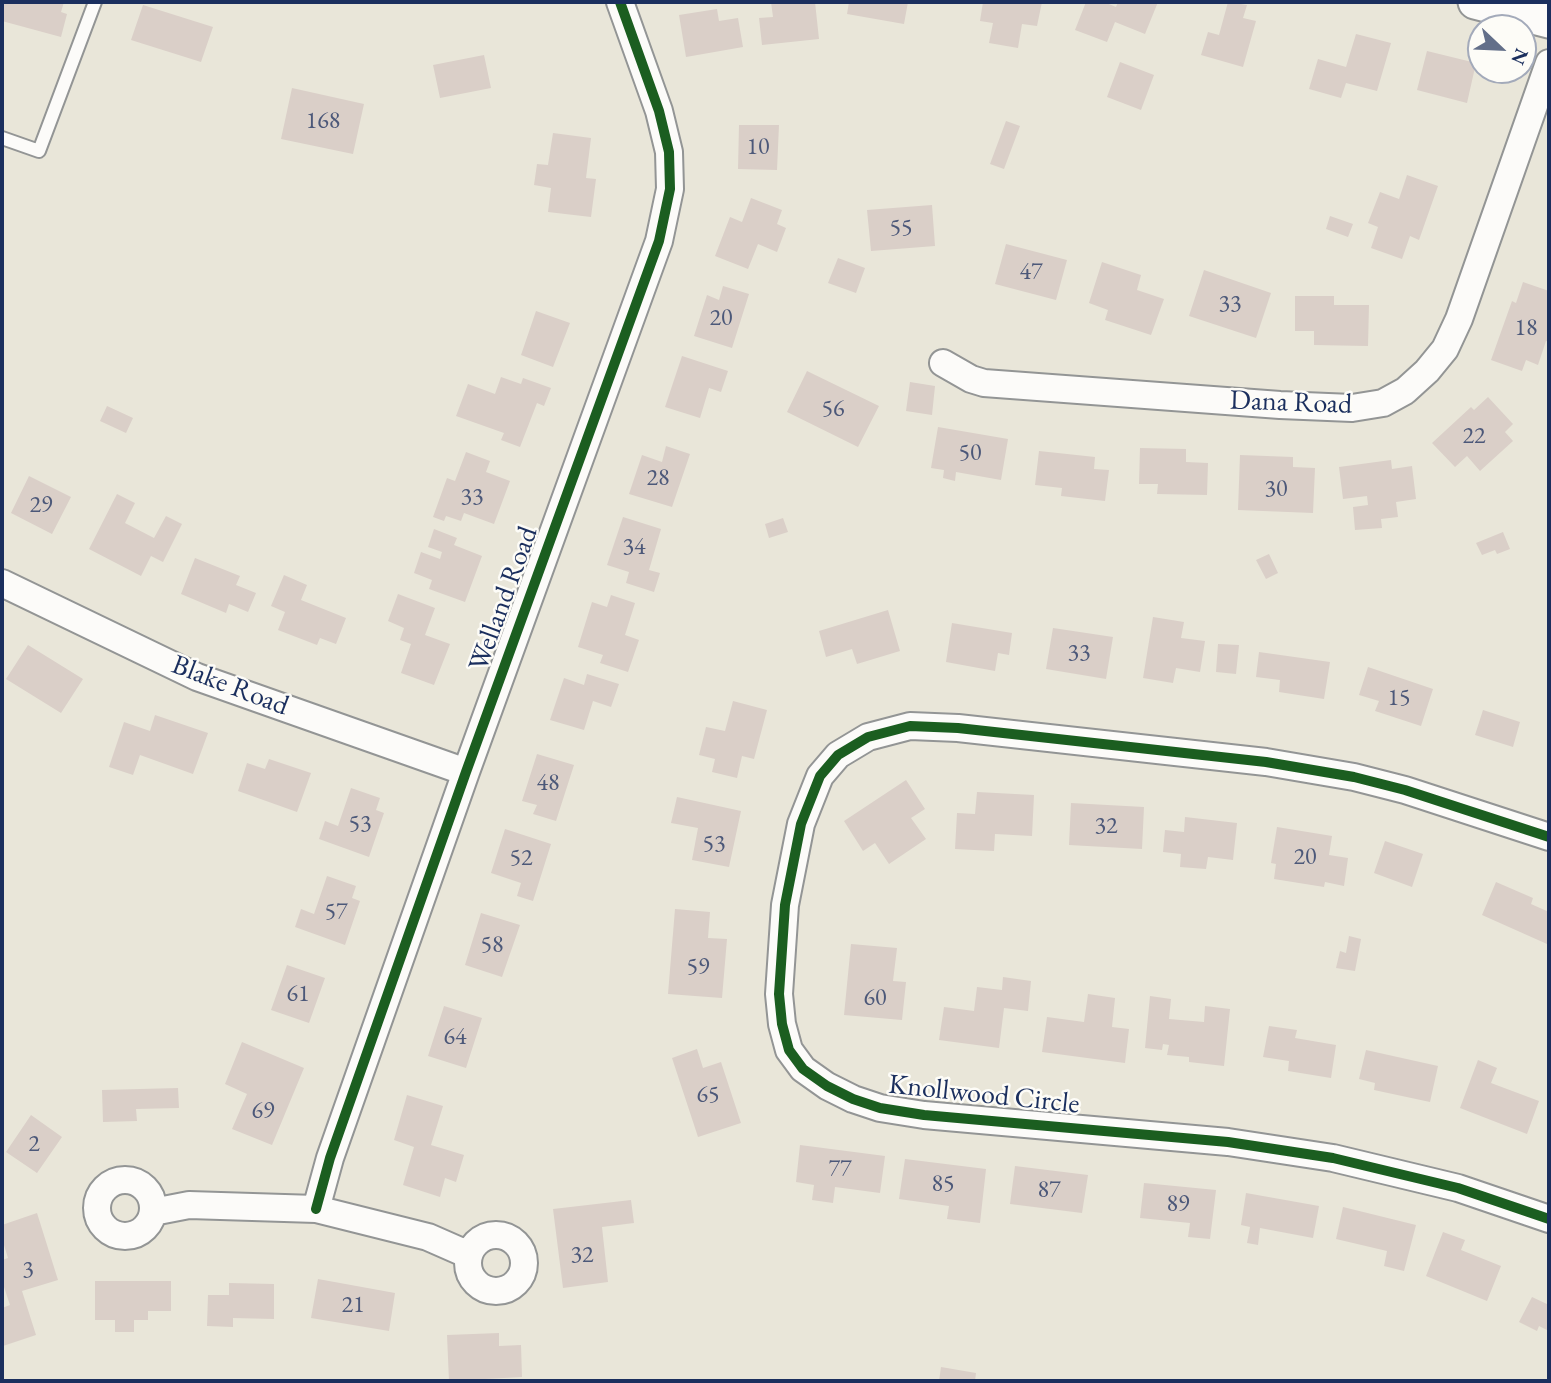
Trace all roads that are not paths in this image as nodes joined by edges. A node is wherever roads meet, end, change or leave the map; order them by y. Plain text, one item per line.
1 (95, 2) edge
2 (620, 2) edge
3 (1475, 2) edge
4 (1549, 21) edge
5 (1549, 63) edge
6 (2, 138) edge
7 (943, 363) dead end
8 (2, 583) edge
9 (466, 772) junction
10 (1549, 837) edge
11 (316, 1209) junction
12 (153, 1212) dead end
13 (1549, 1219) edge
14 (469, 1255) dead end

1 - 6 lane
2 - 9 street, Welland Road
3 - 4 street
5 - 7 street, Dana Road
8 - 9 street, Blake Road
9 - 11 street, Welland Road
10 - 13 street, Knollwood Circle
11 - 12 street
11 - 14 street

